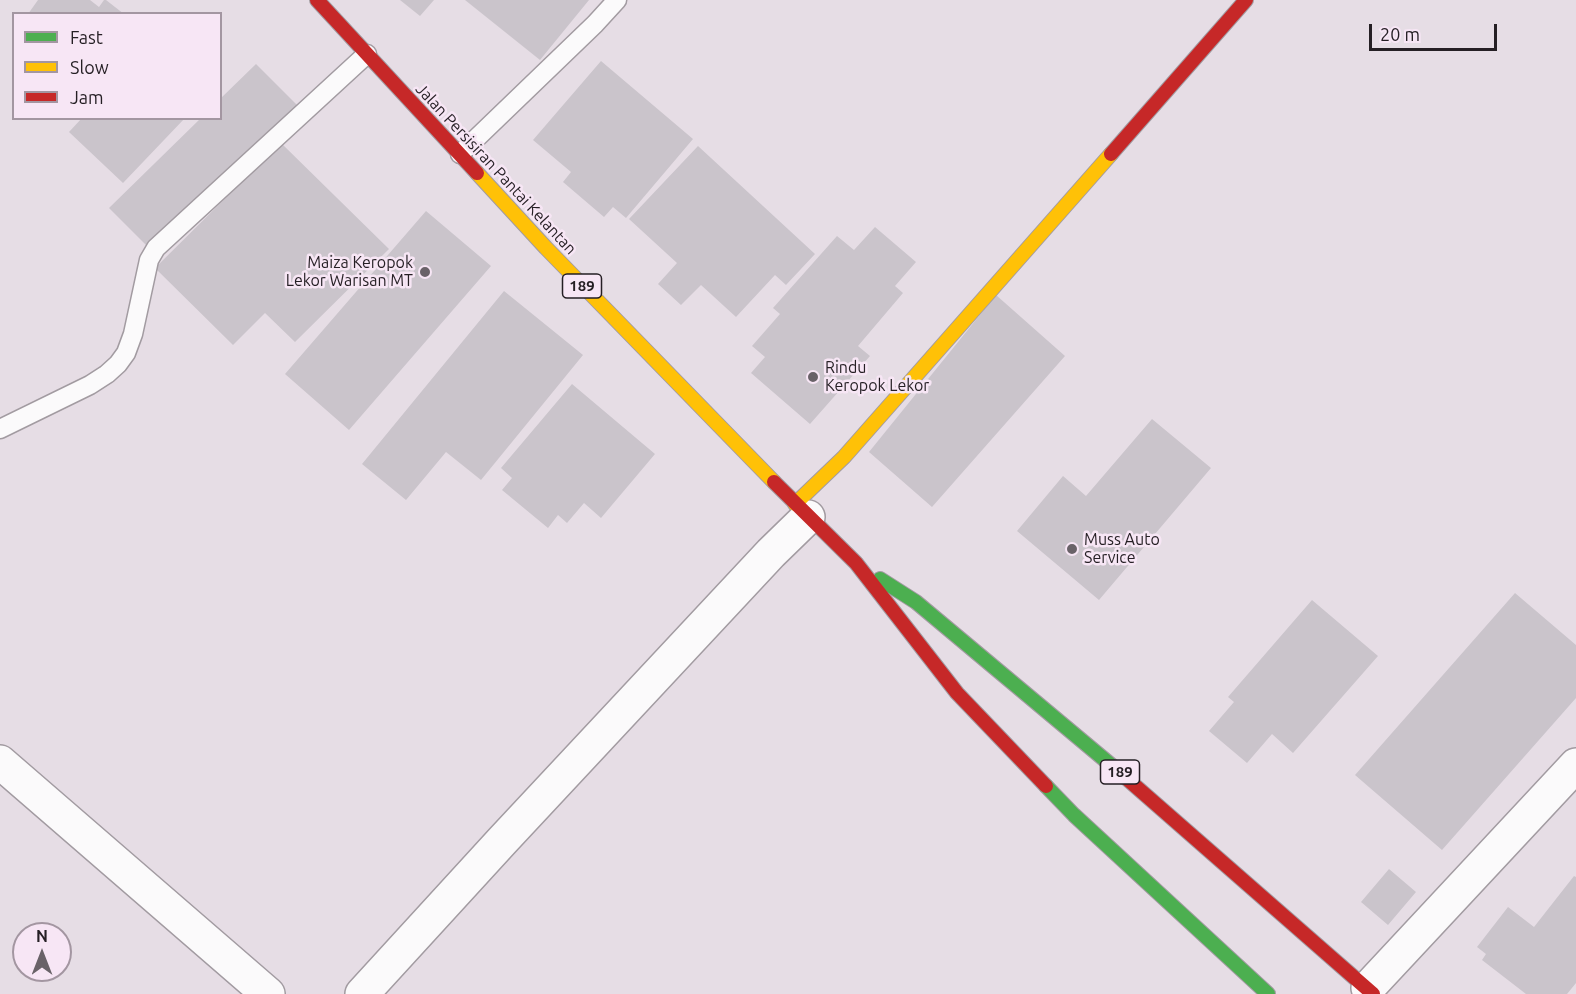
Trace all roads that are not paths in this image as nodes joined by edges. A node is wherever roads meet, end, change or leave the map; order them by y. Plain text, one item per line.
1 (317, 0) edge
2 (617, 0) edge
3 (1246, 0) edge
4 (367, 54) junction
5 (460, 154) junction
6 (0, 429) edge
7 (801, 510) junction
8 (856, 563) junction
9 (0, 762) edge
10 (1576, 765) edge
11 (1371, 991) edge
12 (268, 994) edge
13 (362, 994) edge
14 (1268, 994) edge

1 - 4 main road, Jalan Persisiran Pantai Kelantan / 189
2 - 5 lane
3 - 7 main road
4 - 5 main road, Jalan Persisiran Pantai Kelantan / 189
4 - 6 lane
5 - 7 main road, Jalan Persisiran Pantai Kelantan / 189
7 - 8 main road, Jalan Persisiran Pantai Kelantan / 189
7 - 13 street
8 - 11 main road, 189
8 - 14 main road, 189
9 - 12 street
10 - 11 street

